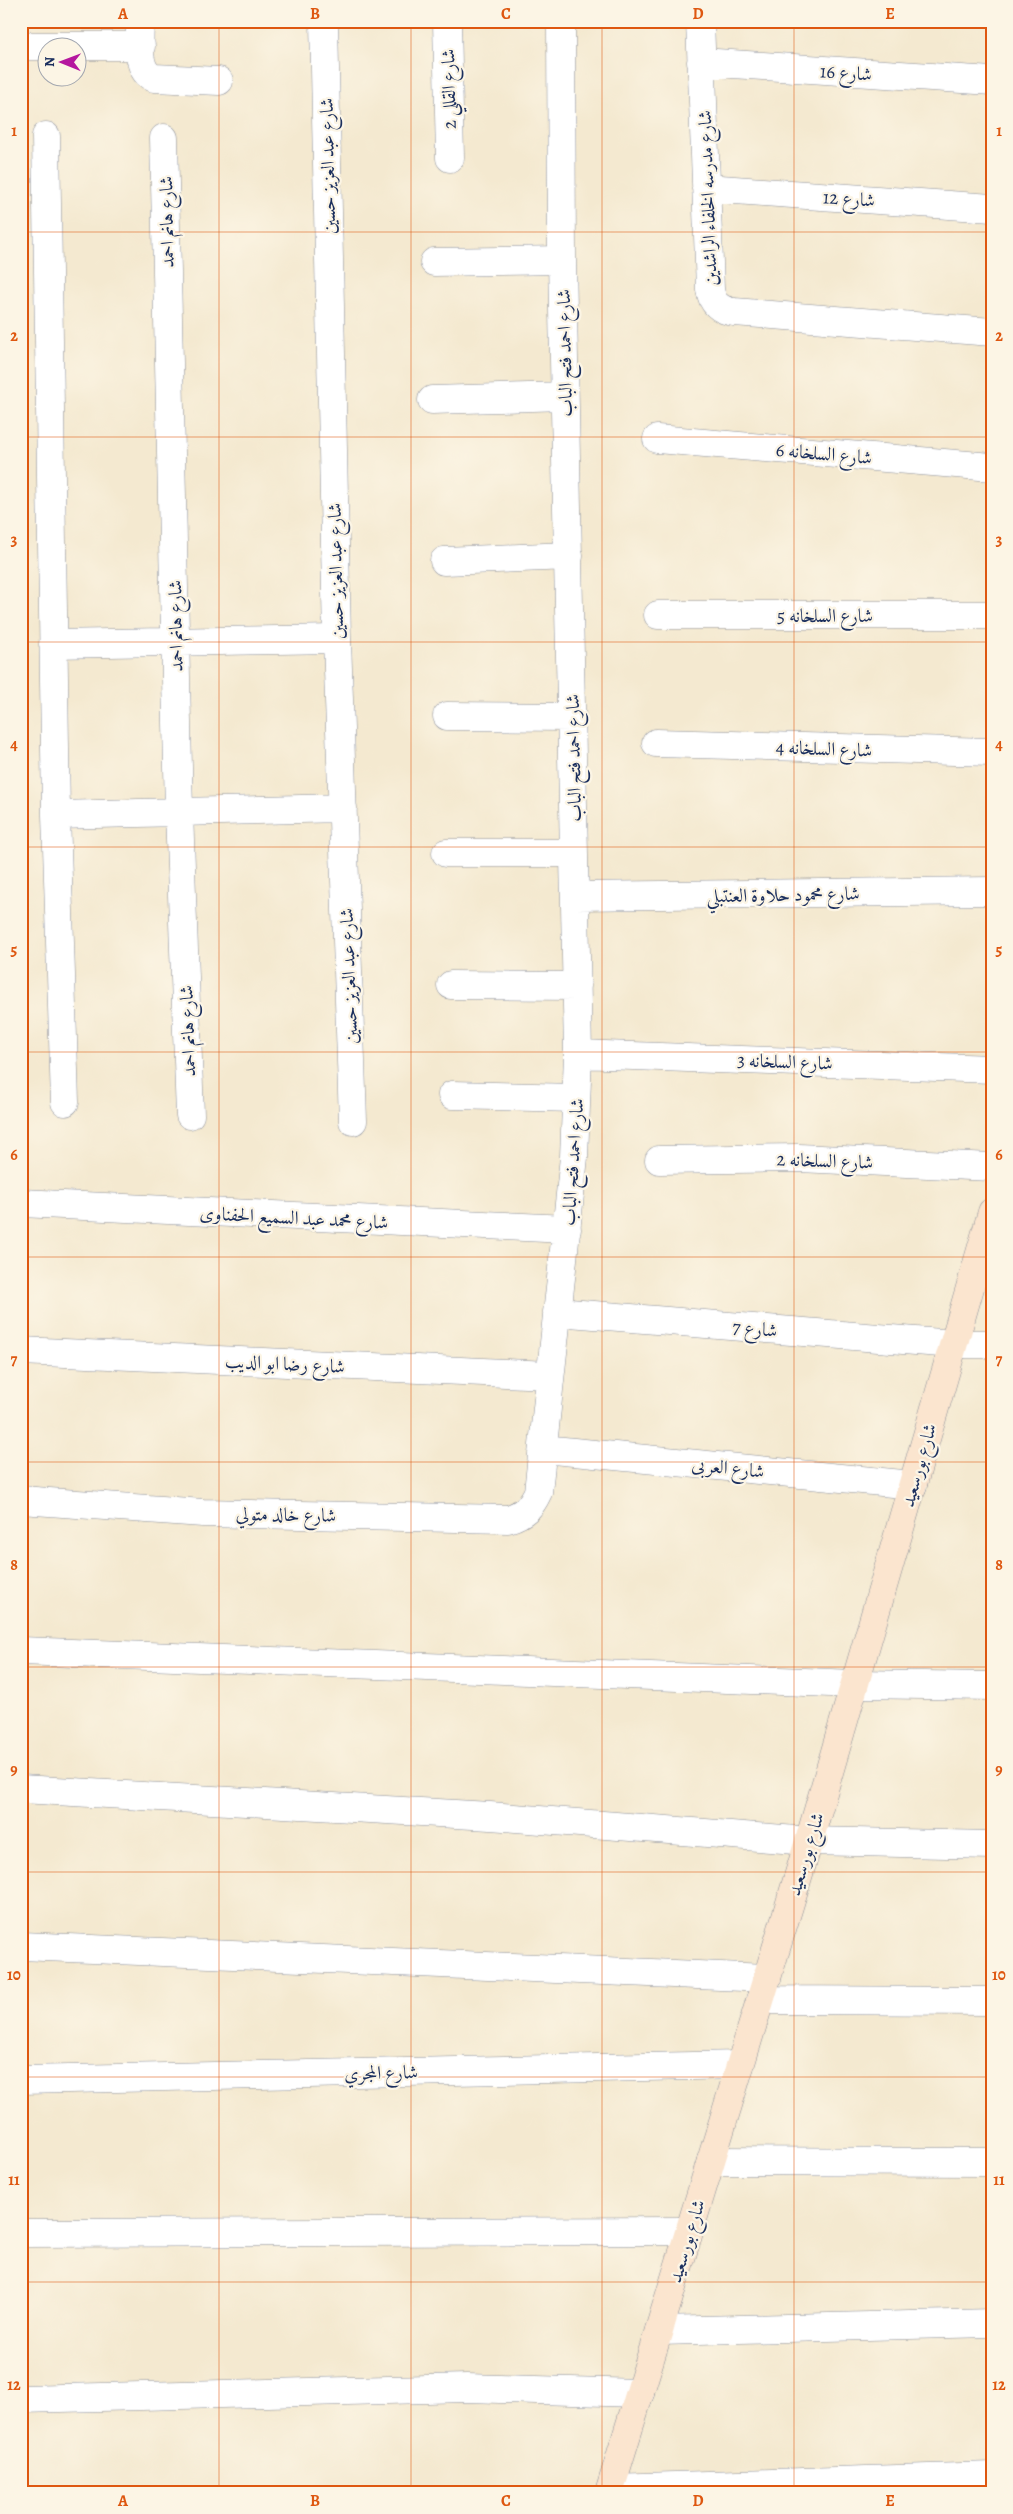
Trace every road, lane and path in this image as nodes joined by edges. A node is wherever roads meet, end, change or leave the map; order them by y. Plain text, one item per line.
1 (324, 21) edge
2 (447, 21) edge
3 (560, 21) edge
4 (700, 21) edge
5 (140, 34) edge
6 (21, 46) edge
7 (701, 62) junction
8 (219, 81) dead end
9 (992, 81) edge
10 (46, 136) dead end
11 (164, 138) dead end
12 (450, 158) dead end
13 (706, 188) junction
14 (992, 208) edge
15 (562, 260) junction
16 (434, 262) dead end
17 (992, 332) edge
18 (564, 396) junction
19 (432, 400) dead end
20 (657, 439) dead end
21 (992, 467) edge
22 (569, 556) junction
23 (444, 561) dead end
24 (658, 615) dead end
25 (992, 615) edge
26 (337, 639) junction
27 (175, 642) junction
28 (53, 644) junction
29 (447, 716) dead end
30 (572, 717) junction
31 (656, 743) dead end
32 (992, 752) edge
33 (342, 808) junction
34 (179, 812) junction
35 (56, 815) junction
36 (446, 853) dead end
37 (574, 853) junction
38 (992, 891) edge
39 (575, 896) junction
40 (451, 985) dead end
41 (577, 986) junction
42 (578, 1054) junction
43 (992, 1069) edge
44 (452, 1096) dead end
45 (576, 1098) junction
46 (65, 1102) dead end
47 (190, 1115) dead end
48 (353, 1121) dead end
49 (659, 1160) dead end
50 (992, 1167) edge
51 (21, 1203) edge
52 (992, 1212) edge
53 (567, 1229) junction
54 (557, 1312) junction
55 (953, 1344) junction
56 (992, 1344) edge
57 (21, 1351) edge
58 (549, 1375) junction
59 (543, 1449) junction
60 (913, 1485) junction
61 (538, 1492) joint
62 (21, 1500) edge
63 (21, 1651) edge
64 (855, 1684) junction
65 (992, 1686) edge
66 (21, 1789) edge
67 (809, 1841) junction
68 (992, 1845) edge
69 (21, 1946) edge
70 (764, 1989) junction
71 (992, 2001) edge
72 (740, 2065) junction
73 (21, 2080) edge
74 (711, 2161) junction
75 (992, 2162) edge
76 (690, 2231) junction
77 (21, 2233) edge
78 (992, 2323) edge
79 (659, 2331) junction
80 (640, 2393) junction
81 (21, 2399) edge
82 (992, 2476) edge
83 (610, 2490) edge

1 - 26 street, شارع عبد العزيز حسين
2 - 12 street, شارع القللي 2
3 - 15 street, شارع احمد فتح الباب
4 - 7 street, شارع مدرسه الخلفاء الراشدين
5 - 6 street
5 - 8 street
7 - 9 street, شارع 16
7 - 13 street, شارع مدرسه الخلفاء الراشدين
10 - 28 street
11 - 27 street, شارع هانم احمد
13 - 14 street, شارع 12
13 - 17 street, شارع مدرسه الخلفاء الراشدين
15 - 16 street
15 - 18 street, شارع احمد فتح الباب
18 - 19 street
18 - 22 street, شارع احمد فتح الباب
20 - 21 street, شارع السلخانه 6
22 - 23 street
22 - 30 street, شارع احمد فتح الباب
24 - 25 street, شارع السلخانه 5
26 - 27 street
26 - 33 street, شارع عبد العزيز حسين
27 - 28 street
27 - 34 street, شارع هانم احمد
28 - 35 street
29 - 30 street
30 - 37 street, شارع احمد فتح الباب
31 - 32 street, شارع السلخانه 4
33 - 34 street
33 - 48 street, شارع عبد العزيز حسين
34 - 35 street
34 - 47 street, شارع هانم احمد
35 - 46 street
36 - 37 street
37 - 39 street, شارع احمد فتح الباب
38 - 39 street, شارع محمود حلاوة العنتبلي
39 - 41 street, شارع احمد فتح الباب
40 - 41 street
41 - 42 street, شارع احمد فتح الباب
42 - 43 street, شارع السلخانه 3
42 - 45 street, شارع احمد فتح الباب
44 - 45 street
45 - 53 street, شارع احمد فتح الباب
49 - 50 street, شارع السلخانه 2
51 - 53 street, شارع محمد عبد السميع الحفناوى
52 - 55 main road, شارع بورسعيد
53 - 54 street, شارع احمد فتح الباب
54 - 55 street, شارع 7
54 - 58 street, شارع احمد فتح الباب
55 - 56 street, شارع 7
55 - 60 main road, شارع بورسعيد
57 - 58 street, شارع رضا ابو الديب
58 - 59 street, شارع احمد فتح الباب
59 - 60 street, شارع العربى
59 - 61 street, شارع احمد فتح الباب
60 - 64 main road, شارع بورسعيد
61 - 62 street, شارع خالد متولي
63 - 64 street
64 - 65 street
64 - 67 main road, شارع بورسعيد
66 - 67 street
67 - 68 street
67 - 70 main road, شارع بورسعيد
69 - 70 street
70 - 71 street
70 - 72 main road, شارع بورسعيد
72 - 73 street, شارع المجري
72 - 74 main road, شارع بورسعيد
74 - 75 street
74 - 76 main road, شارع بورسعيد
76 - 77 street
76 - 79 main road, شارع بورسعيد
78 - 79 street
79 - 80 main road, شارع بورسعيد
80 - 81 street
80 - 83 main road, شارع بورسعيد
82 - 83 street

